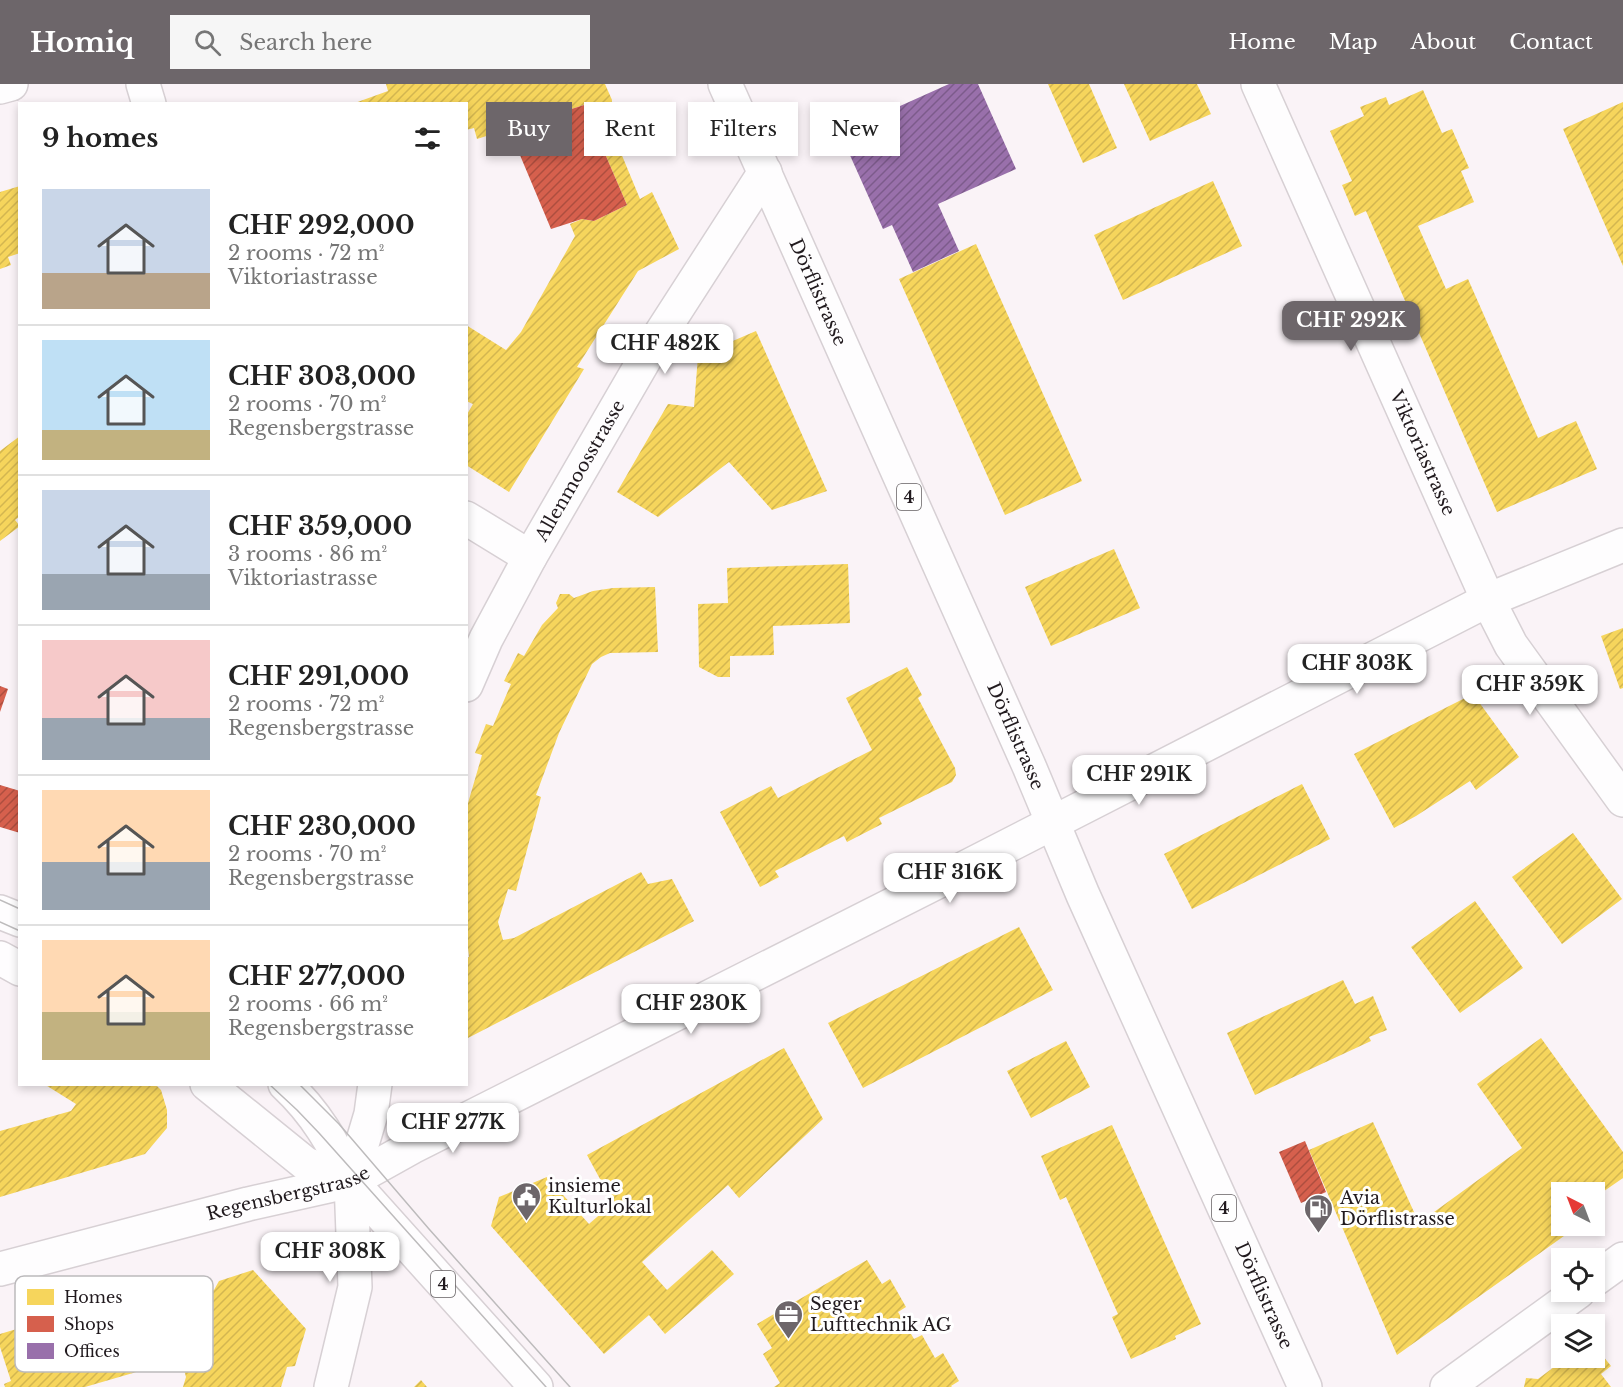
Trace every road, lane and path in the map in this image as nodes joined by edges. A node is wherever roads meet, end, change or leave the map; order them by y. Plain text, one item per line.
1 (11, 84) edge
2 (143, 84) edge
3 (725, 84) edge
4 (1258, 84) edge
5 (0, 87) edge
6 (148, 102) edge
7 (765, 172) junction
8 (468, 519) edge
9 (1623, 545) edge
10 (530, 557) junction
11 (1488, 600) junction
12 (468, 680) edge
13 (1623, 800) edge
14 (1052, 822) junction
15 (0, 912) edge
16 (18, 919) edge
17 (0, 958) edge
18 (18, 968) edge
19 (209, 1086) edge
20 (287, 1086) edge
21 (375, 1086) edge
22 (351, 1181) junction
23 (1623, 1259) edge
24 (0, 1269) edge
25 (1605, 1272) edge
26 (1564, 1302) edge
27 (331, 1387) edge
28 (536, 1387) edge
29 (1305, 1387) edge
30 (1447, 1387) edge

1 - 5 street
2 - 6 street
3 - 7 street, Dörflistrasse / 4
4 - 11 street, Viktoriastrasse
7 - 10 street, Allenmoosstrasse
7 - 14 street, Dörflistrasse / 4
8 - 10 street
9 - 11 street, Regensbergstrasse
10 - 12 street, Allenmoosstrasse
11 - 13 street, Viktoriastrasse
11 - 14 street, Regensbergstrasse
14 - 22 street, Regensbergstrasse
14 - 29 street, Dörflistrasse / 4
15 - 16 street
17 - 18 street
19 - 22 street, 4
20 - 22 street
21 - 22 street
22 - 24 street, Regensbergstrasse
22 - 27 street
22 - 28 street, 4
23 - 25 street
26 - 30 street

